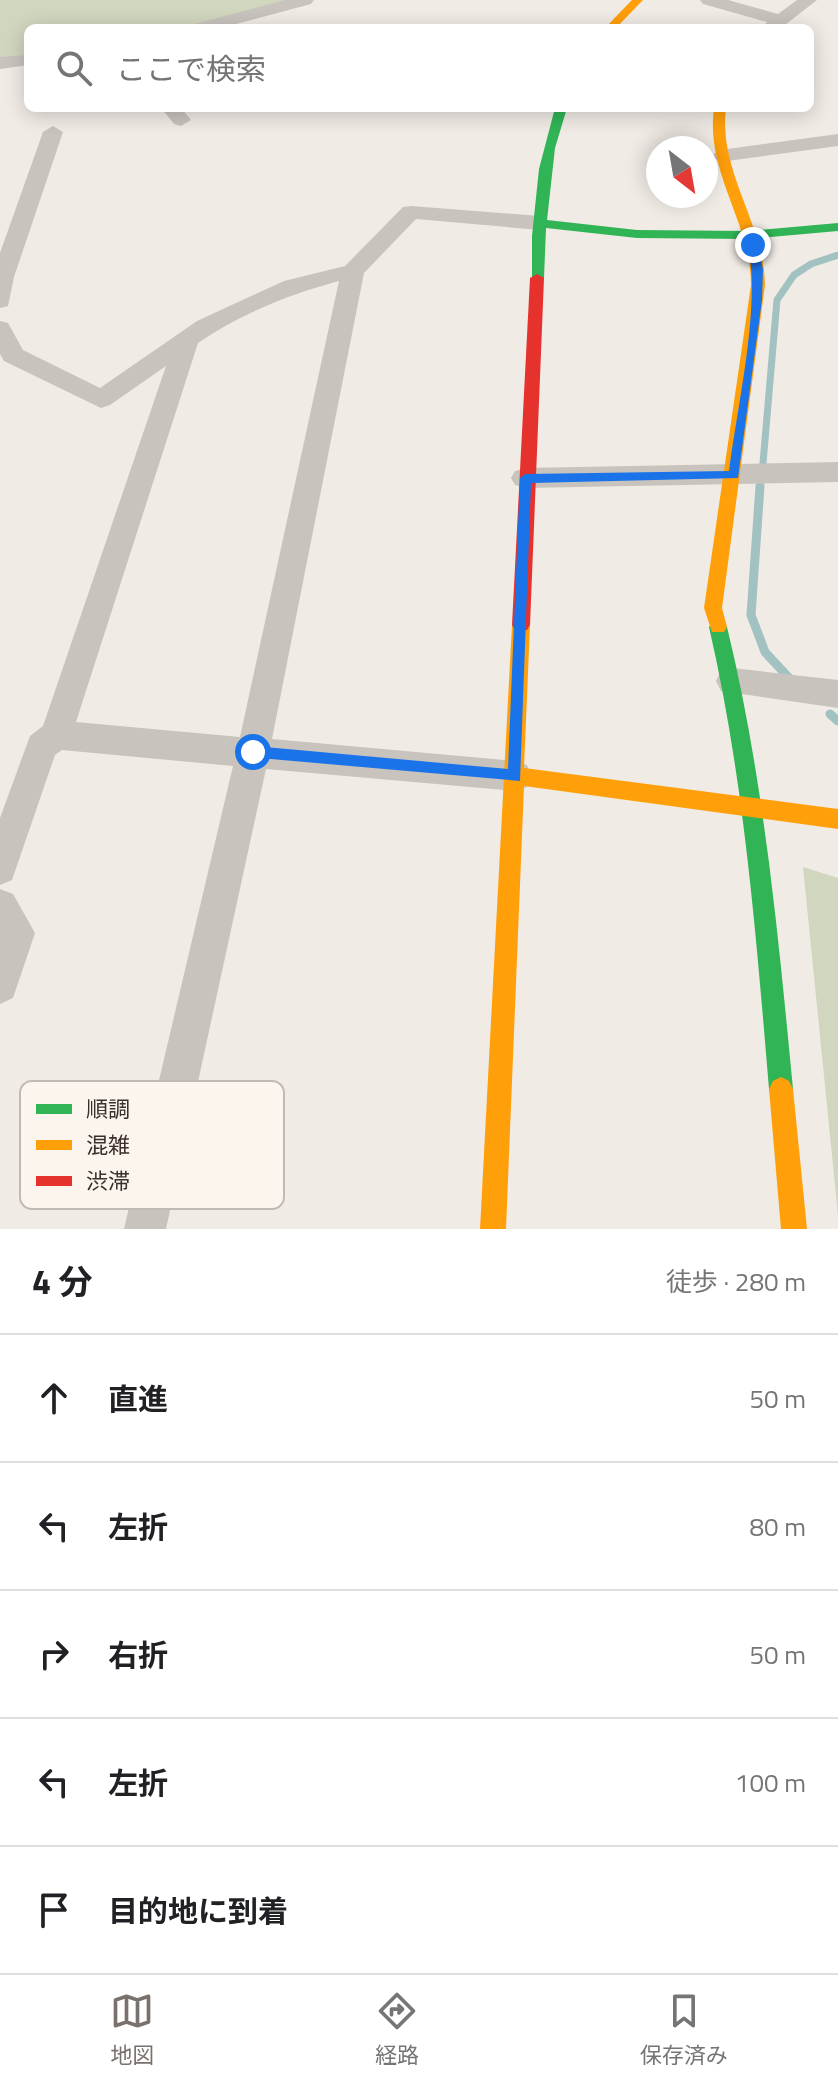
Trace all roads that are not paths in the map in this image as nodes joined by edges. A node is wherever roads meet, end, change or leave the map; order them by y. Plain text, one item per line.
1 (305, 0) edge
2 (638, 0) edge
3 (709, 0) edge
4 (808, 0) edge
5 (216, 24) edge
6 (614, 24) edge
7 (774, 24) edge
8 (24, 60) edge
9 (0, 63) edge
10 (559, 112) edge
11 (719, 112) edge
12 (53, 132) dead end
13 (838, 140) edge
14 (720, 156) junction
15 (540, 223) junction
16 (838, 227) edge
17 (748, 235) junction
18 (353, 271) junction
19 (0, 301) edge
20 (0, 329) edge
21 (187, 340) junction
22 (838, 472) edge
23 (734, 475) junction
24 (525, 478) junction
25 (732, 681) junction
26 (838, 694) edge
27 (56, 735) junction
28 (253, 752) junction
29 (515, 776) junction
30 (754, 805) junction
31 (838, 819) edge
32 (0, 868) edge
33 (0, 907) edge
34 (0, 985) edge
35 (179, 1081) edge
36 (150, 1209) edge
37 (145, 1229) edge
38 (493, 1229) edge
39 (794, 1229) edge

1 - 5 street
2 - 6 street
3 - 7 street
4 - 7 street
8 - 9 street
10 - 15 street
11 - 14 street
12 - 19 street
13 - 14 street
14 - 17 street
15 - 17 street
15 - 18 street
15 - 24 street
16 - 17 street
17 - 23 street
18 - 21 street
18 - 28 street
20 - 21 street
21 - 27 street
22 - 23 street
23 - 24 street
23 - 25 street
24 - 29 street
25 - 26 street
25 - 30 street
27 - 28 street
27 - 32 street
28 - 29 street
28 - 35 street
29 - 30 street
29 - 38 street
30 - 31 street
30 - 39 street
33 - 34 street
36 - 37 street

